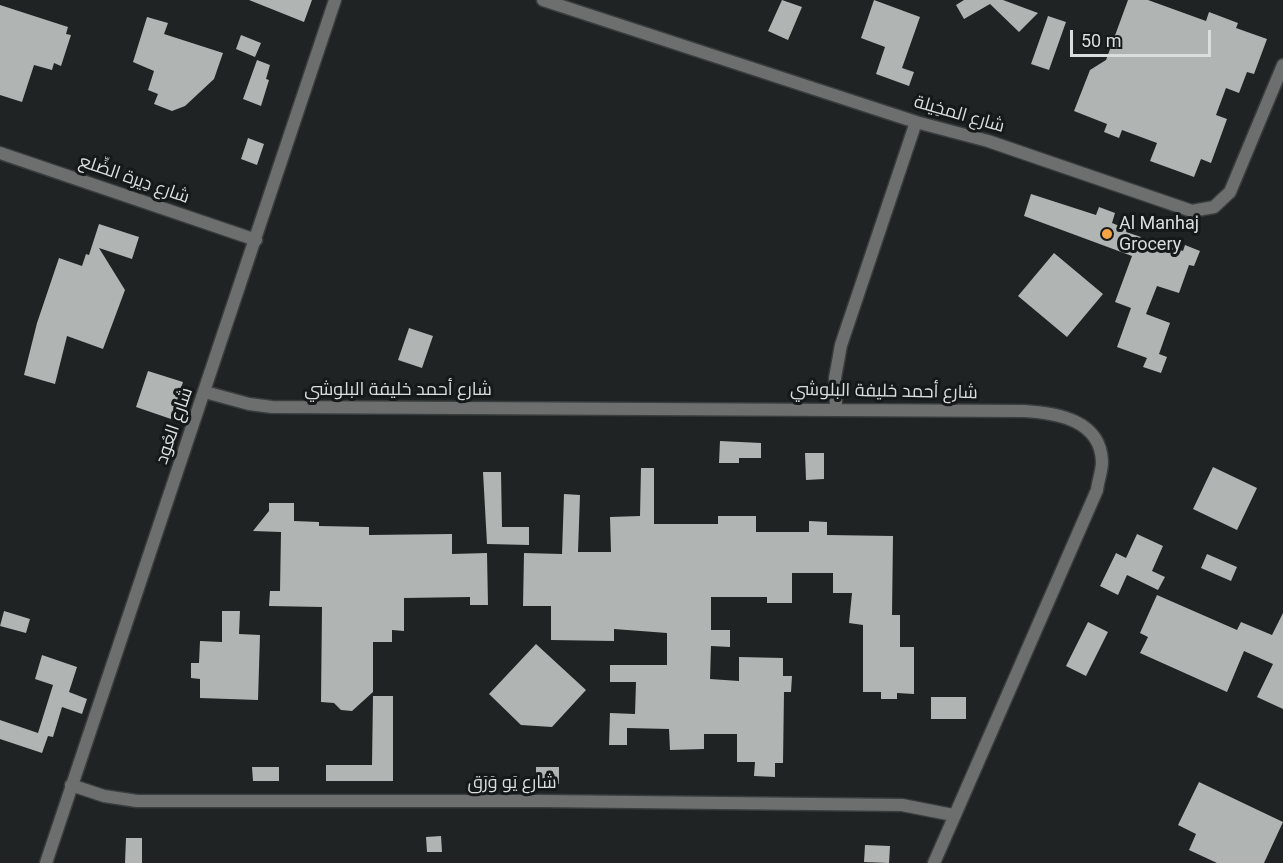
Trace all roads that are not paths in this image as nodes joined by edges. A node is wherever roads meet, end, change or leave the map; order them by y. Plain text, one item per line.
1 (335, 0) edge
2 (543, 0) edge
3 (1283, 65) edge
4 (916, 122) junction
5 (0, 153) edge
6 (256, 240) junction
7 (205, 392) junction
8 (836, 408) junction
9 (71, 785) junction
10 (953, 815) junction
11 (46, 863) edge
12 (934, 863) edge

1 - 6 street, شارع العُود
2 - 4 street, شارع المخِيلة
3 - 4 street, شارع المخِيلة
4 - 8 street
5 - 6 street, شارع دِيرة الضِّلع
6 - 7 street, شارع العُود
7 - 8 street, شارع أحمد خليفة البلوشي
7 - 9 street, شارع العُود
8 - 10 street, شارع أحمد خليفة البلوشي
9 - 10 street, شارع يَو وَرَق
9 - 11 street, شارع العُود
10 - 12 street, شارع أحمد خليفة البلوشي

